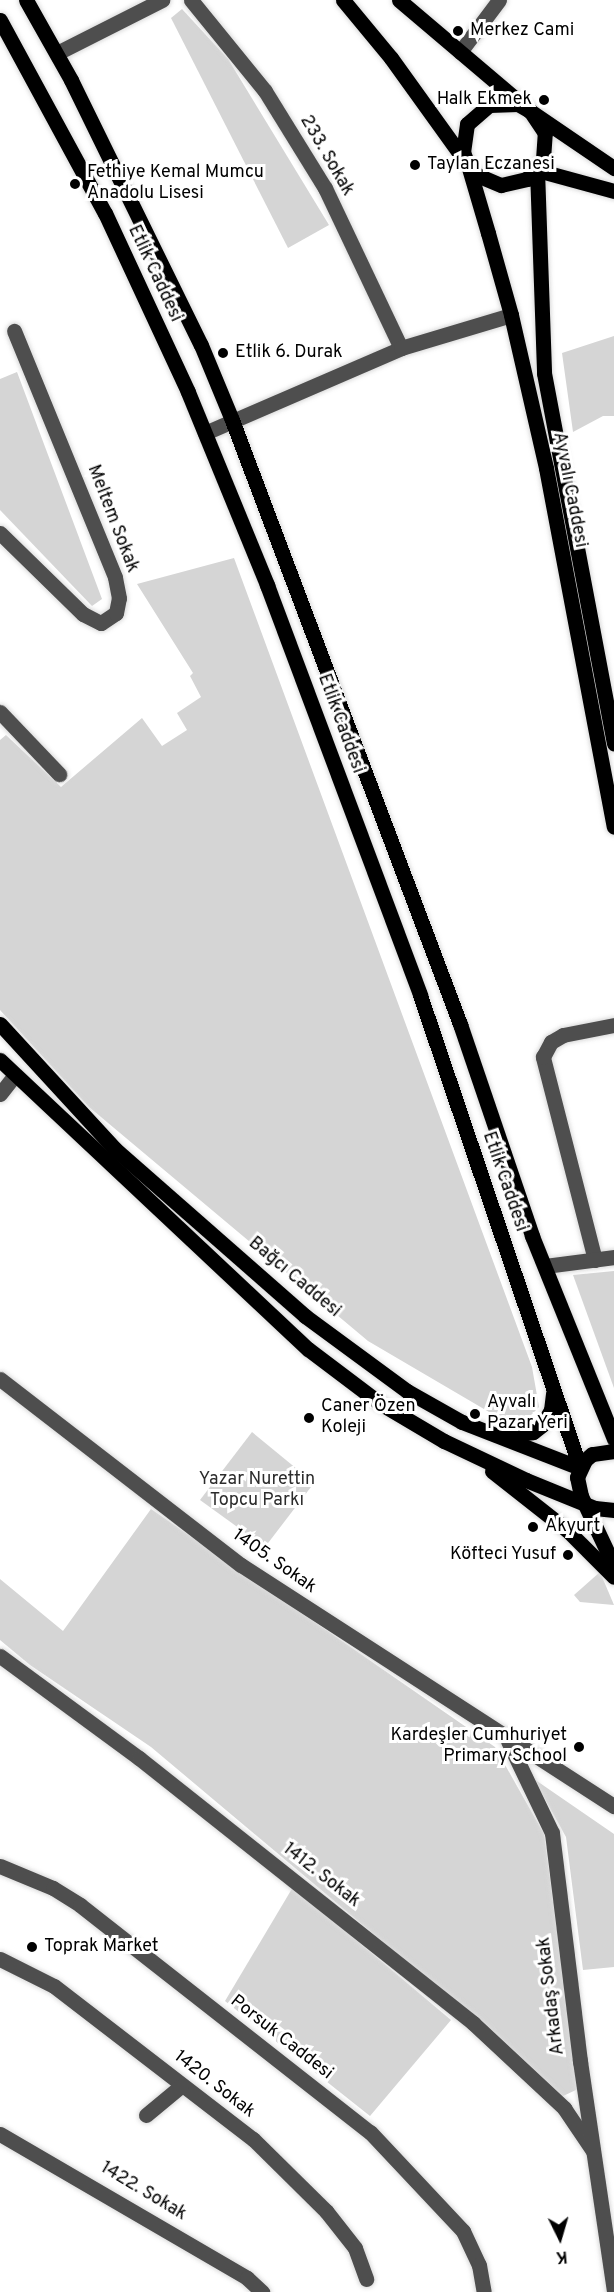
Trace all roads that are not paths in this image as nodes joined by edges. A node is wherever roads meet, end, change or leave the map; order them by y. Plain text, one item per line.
1 (26, 0) edge
2 (162, 0) edge
3 (191, 0) edge
4 (343, 0) edge
5 (399, 0) edge
6 (499, 0) edge
7 (0, 20) edge
8 (57, 52) junction
9 (460, 52) junction
10 (530, 111) junction
11 (468, 165) junction
12 (614, 168) edge
13 (537, 170) junction
14 (614, 190) edge
15 (511, 315) junction
16 (14, 331) dead end
17 (402, 348) junction
18 (232, 420) junction
19 (205, 433) junction
20 (3, 543) edge
21 (0, 713) edge
22 (611, 713) edge
23 (614, 742) edge
24 (59, 774) dead end
25 (614, 827) edge
26 (0, 1024) edge
27 (614, 1025) edge
28 (0, 1060) edge
29 (14, 1076) junction
30 (0, 1094) edge
31 (614, 1257) edge
32 (595, 1260) junction
33 (545, 1266) junction
34 (0, 1379) edge
35 (554, 1390) junction
36 (488, 1434) junction
37 (614, 1439) edge
38 (614, 1451) edge
39 (468, 1453) junction
40 (580, 1468) junction
41 (587, 1503) junction
42 (614, 1509) edge
43 (614, 1566) edge
44 (614, 1577) edge
45 (0, 1656) edge
46 (508, 1741) junction
47 (614, 1806) edge
48 (0, 1866) edge
49 (0, 1959) edge
50 (181, 2086) junction
51 (146, 2115) dead end
52 (0, 2133) edge
53 (593, 2151) junction
54 (366, 2279) dead end
55 (262, 2292) edge
56 (484, 2292) edge
57 (614, 2292) edge

1 - 8 main road, Etlik Caddesi
2 - 8 street
3 - 17 street, 233. Sokak
4 - 11 main road, Ayvalı Caddesi
5 - 9 main road, Ayvalı Caddesi
6 - 9 street
7 - 19 main road, Etlik Caddesi
8 - 18 main road, Etlik Caddesi
9 - 10 main road, Ayvalı Caddesi
10 - 11 main road, Ayvalı Caddesi
10 - 12 main road
10 - 13 main road, Ayvalı Caddesi
11 - 13 main road, Ayvalı Caddesi
11 - 15 main road, Ayvalı Caddesi
13 - 14 main road
13 - 22 main road, Ayvalı Caddesi
15 - 17 street
15 - 25 main road, Ayvalı Caddesi
16 - 20 street, Meltem Sokak
17 - 18 street
18 - 19 street
18 - 33 main road, Etlik Caddesi
19 - 35 main road, Etlik Caddesi
21 - 24 street
22 - 23 main road, Ayvalı Caddesi
26 - 36 main road, Bağcı Caddesi
27 - 32 street
28 - 29 main road
29 - 30 street
29 - 39 main road
31 - 32 street
32 - 33 street
33 - 37 main road, Etlik Caddesi
34 - 46 street, 1405. Sokak
35 - 36 main road
35 - 40 main road, Etlik Caddesi
36 - 40 main road, Bağcı Caddesi
38 - 40 main road
39 - 41 main road
39 - 44 main road
40 - 41 main road, Etlik Caddesi
41 - 42 main road
41 - 43 main road, Etlik Caddesi
45 - 53 street, 1412. Sokak
46 - 47 street, 1405. Sokak
46 - 53 street, Arkadaş Sokak
48 - 56 street, Porsuk Caddesi
49 - 50 street, 1420. Sokak
50 - 51 street
50 - 54 street, 1420. Sokak
52 - 55 street, 1422. Sokak
53 - 57 street, Arkadaş Sokak

